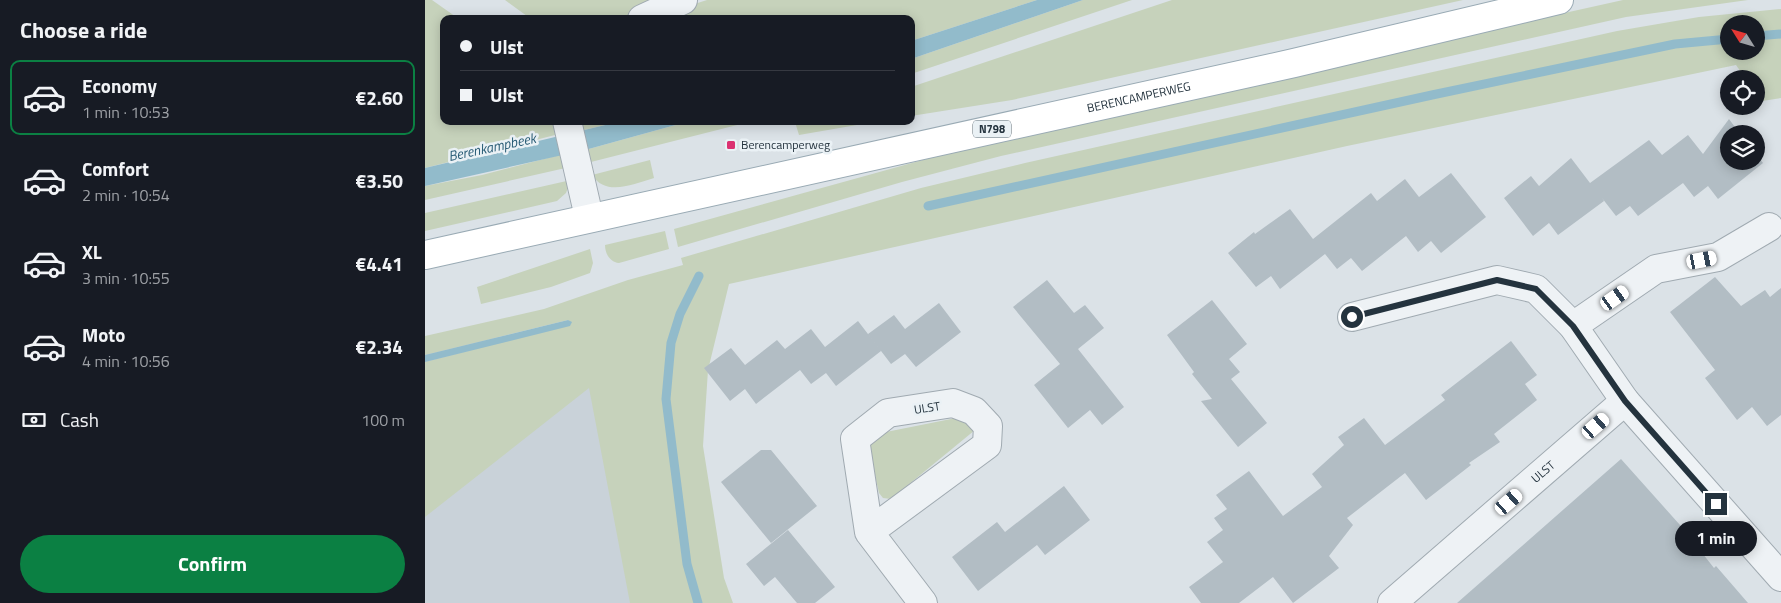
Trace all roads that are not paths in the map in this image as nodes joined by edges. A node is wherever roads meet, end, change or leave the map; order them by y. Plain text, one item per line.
1 (683, 0) edge
2 (1559, 0) edge
3 (651, 15) edge
4 (568, 125) edge
5 (589, 217) junction
6 (1769, 227) dead end
7 (425, 255) edge
8 (1352, 317) dead end
9 (1573, 326) junction
10 (1625, 401) junction
11 (869, 532) junction
12 (1781, 577) edge
13 (923, 603) edge
14 (1392, 603) edge

1 - 3 street
2 - 5 main road, BERENCAMPERWEG / N798
4 - 5 street
5 - 7 main road, BERENCAMPERWEG / N798
6 - 9 street
8 - 9 street
9 - 10 street
10 - 12 street
10 - 14 street, ULST
11 - 11 street, ULST
11 - 13 street, ULST

